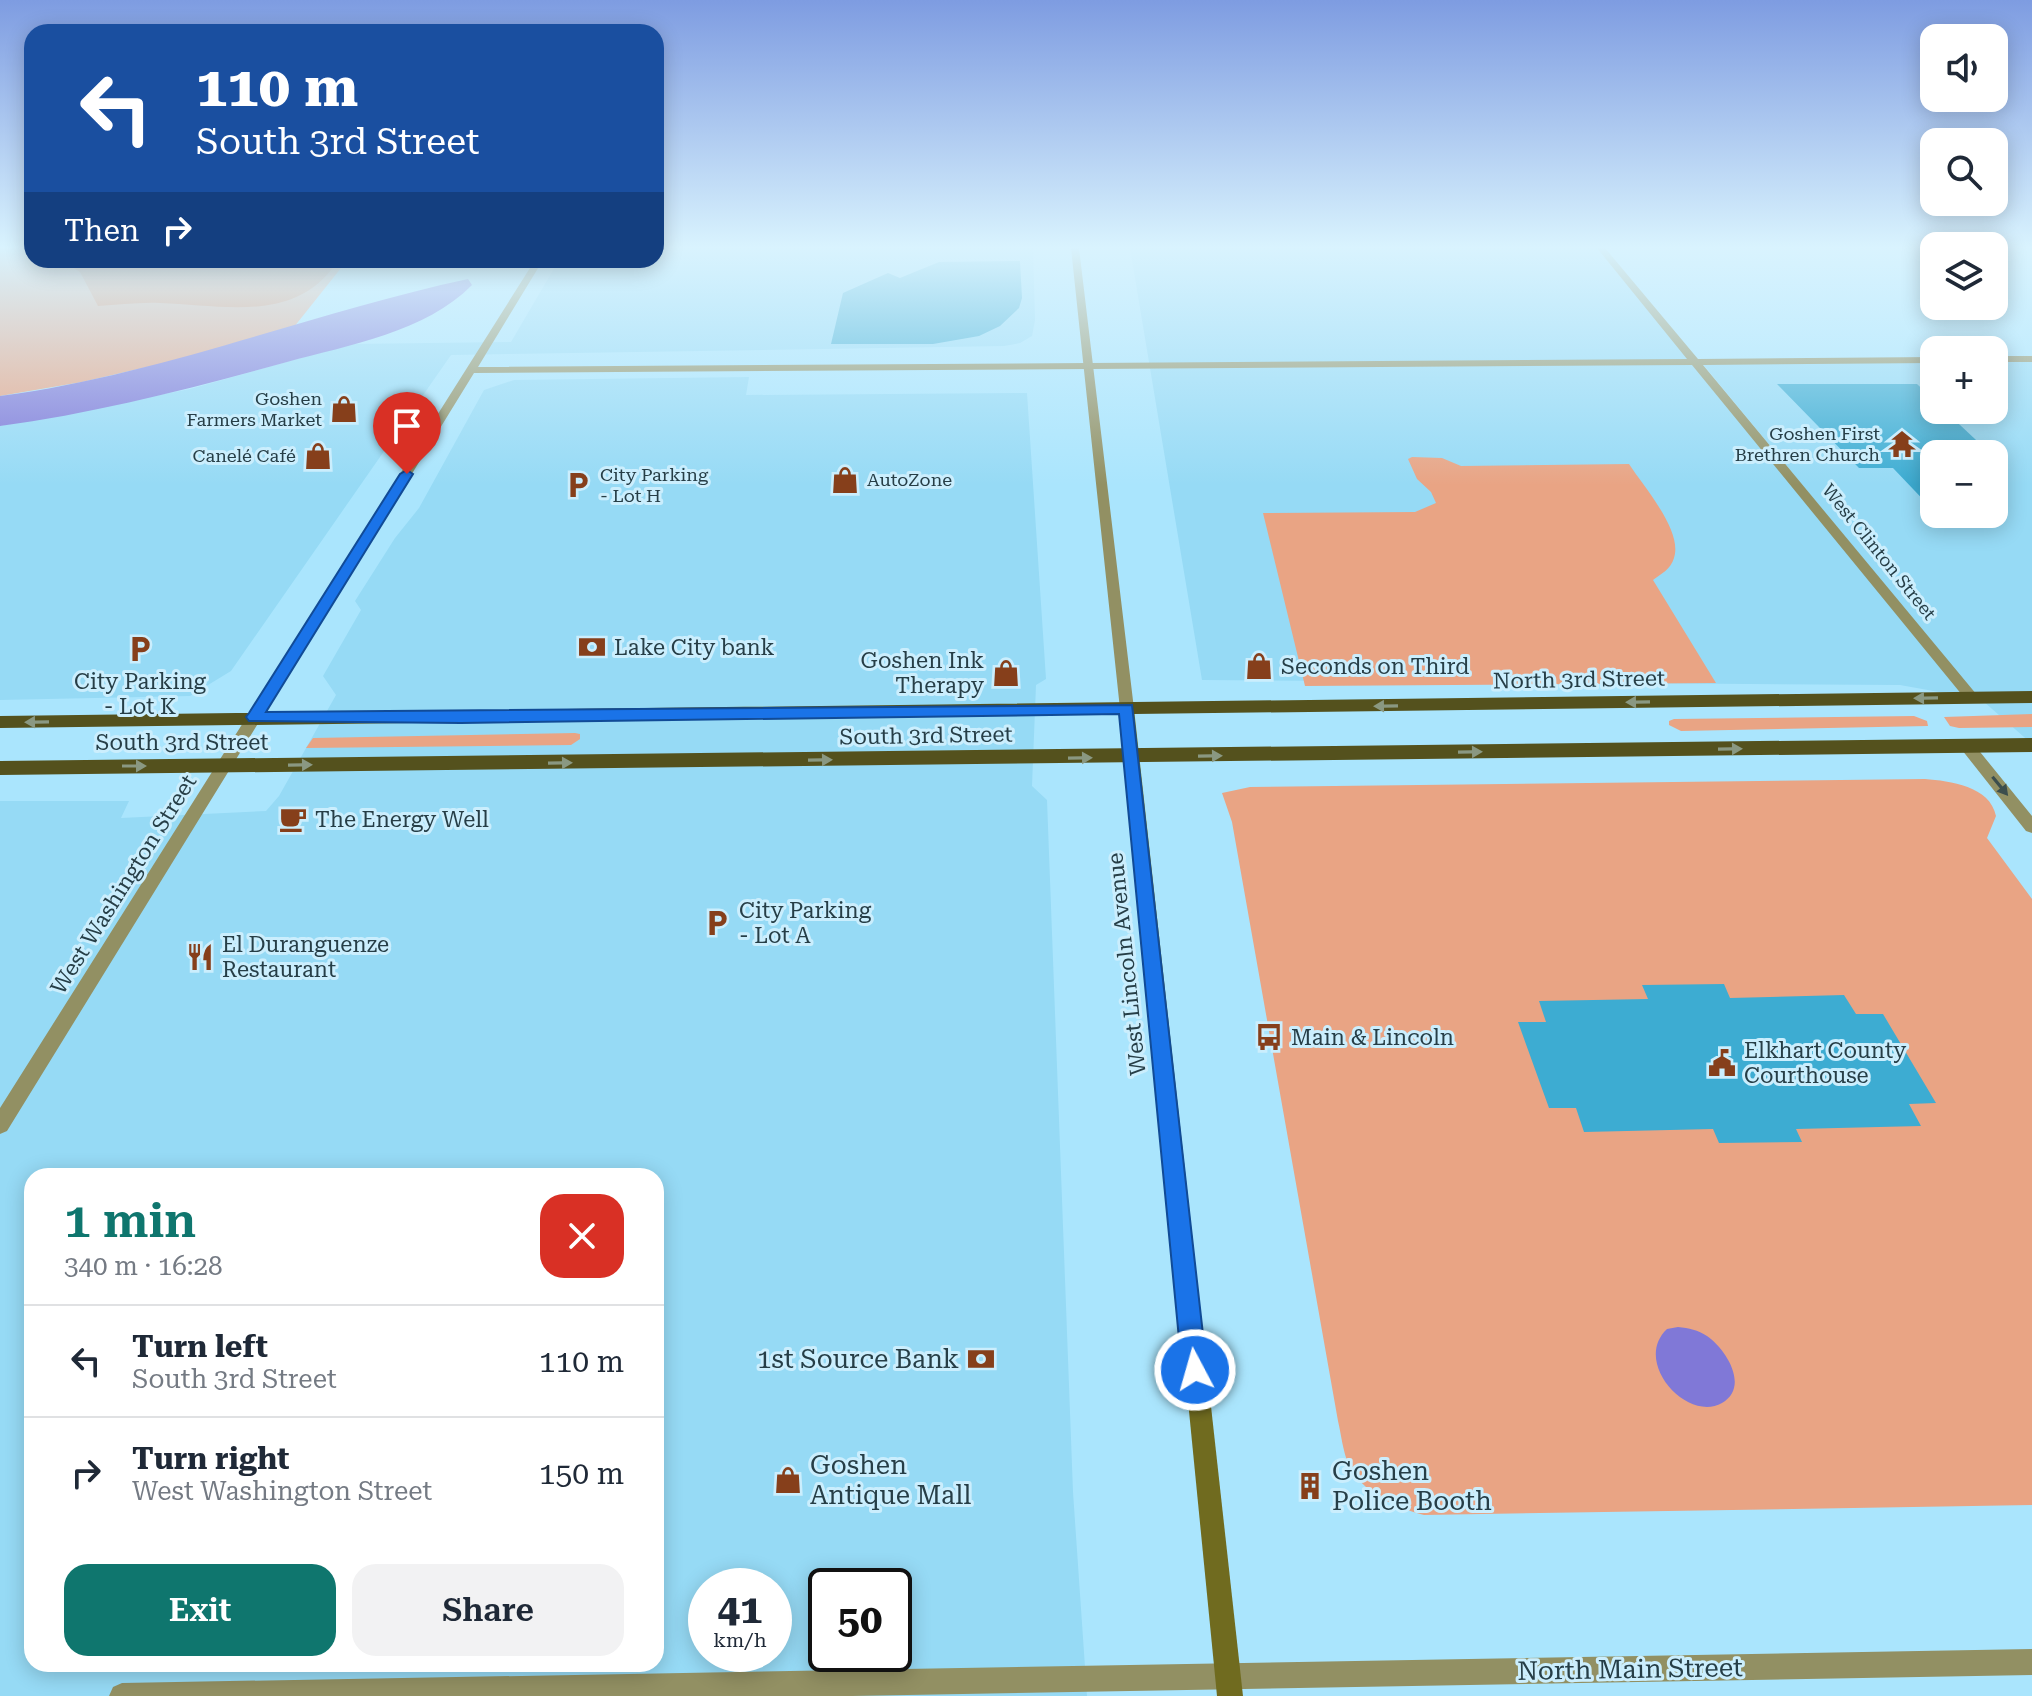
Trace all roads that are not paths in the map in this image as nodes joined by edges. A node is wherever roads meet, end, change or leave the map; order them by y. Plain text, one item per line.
1 (498, 327) edge
2 (1083, 327) edge
3 (1667, 327) edge
4 (2008, 359) edge
5 (2032, 359) edge
6 (1920, 360) edge
7 (1695, 361) junction
8 (1087, 364) junction
9 (472, 370) junction
10 (2032, 697) edge
11 (1972, 698) junction
12 (1127, 709) junction
13 (255, 717) junction
14 (0, 722) edge
15 (1967, 746) junction
16 (2030, 748) edge
17 (1132, 757) junction
18 (222, 766) junction
19 (0, 768) edge
20 (2032, 827) edge
21 (0, 1125) edge
22 (2032, 1662) edge
23 (1229, 1686) edge
24 (122, 1696) edge

1 - 9 street, West Washington Street
2 - 8 street, West Lincoln Avenue
3 - 7 street, West Clinton Street
4 - 5 street
6 - 7 street
7 - 8 street
7 - 11 street, West Clinton Street
8 - 9 street
8 - 12 street, West Lincoln Avenue
9 - 13 street, West Washington Street
10 - 11 main road, North 3rd Street
11 -> 12 main road, North 3rd Street
12 - 13 main road, South 3rd Street
12 - 17 main road, West Lincoln Avenue
13 -> 14 main road, South 3rd Street
13 - 18 street, West Washington Street
15 - 16 main road
17 -> 15 main road
15 -> 20 street
18 -> 17 main road, South 3rd Street
17 - 23 main road, West Lincoln Avenue
19 -> 18 main road, South 3rd Street
18 - 21 street, West Washington Street
22 - 23 street, North Main Street
23 - 24 street, North Main Street

